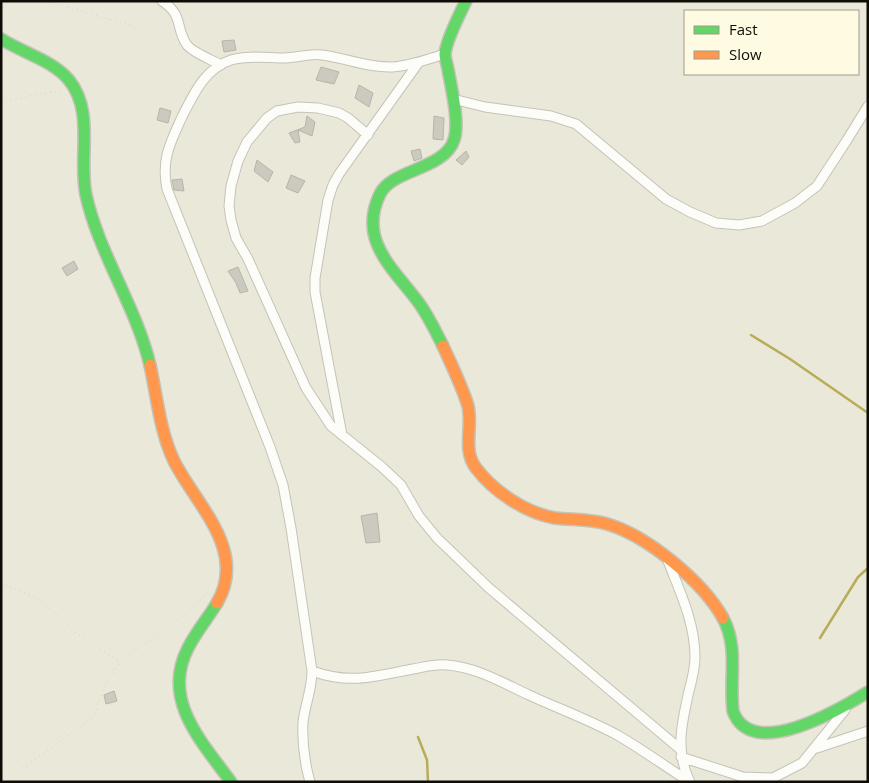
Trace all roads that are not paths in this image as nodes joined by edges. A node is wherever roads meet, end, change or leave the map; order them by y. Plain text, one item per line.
1 (162, 1) edge
2 (466, 1) edge
3 (1, 39) edge
4 (445, 54) junction
5 (419, 62) junction
6 (221, 65) junction
7 (452, 98) junction
8 (868, 106) edge
9 (368, 135) junction
10 (342, 436) junction
11 (668, 561) junction
12 (312, 671) junction
13 (868, 692) edge
14 (850, 703) junction
15 (868, 731) edge
16 (814, 749) junction
17 (681, 753) junction
18 (231, 782) edge
19 (310, 782) edge
20 (690, 782) edge

1 - 6 street
2 - 4 street
3 - 18 street
4 - 5 street
4 - 7 street
5 - 6 street
5 - 9 street
6 - 12 street
7 - 8 street
7 - 11 street
9 - 10 street
9 - 10 street
10 - 17 street
11 - 14 street
11 - 17 street
12 - 19 street
12 - 20 street
13 - 14 street
14 - 16 street
15 - 16 street
16 - 17 street
17 - 20 street

